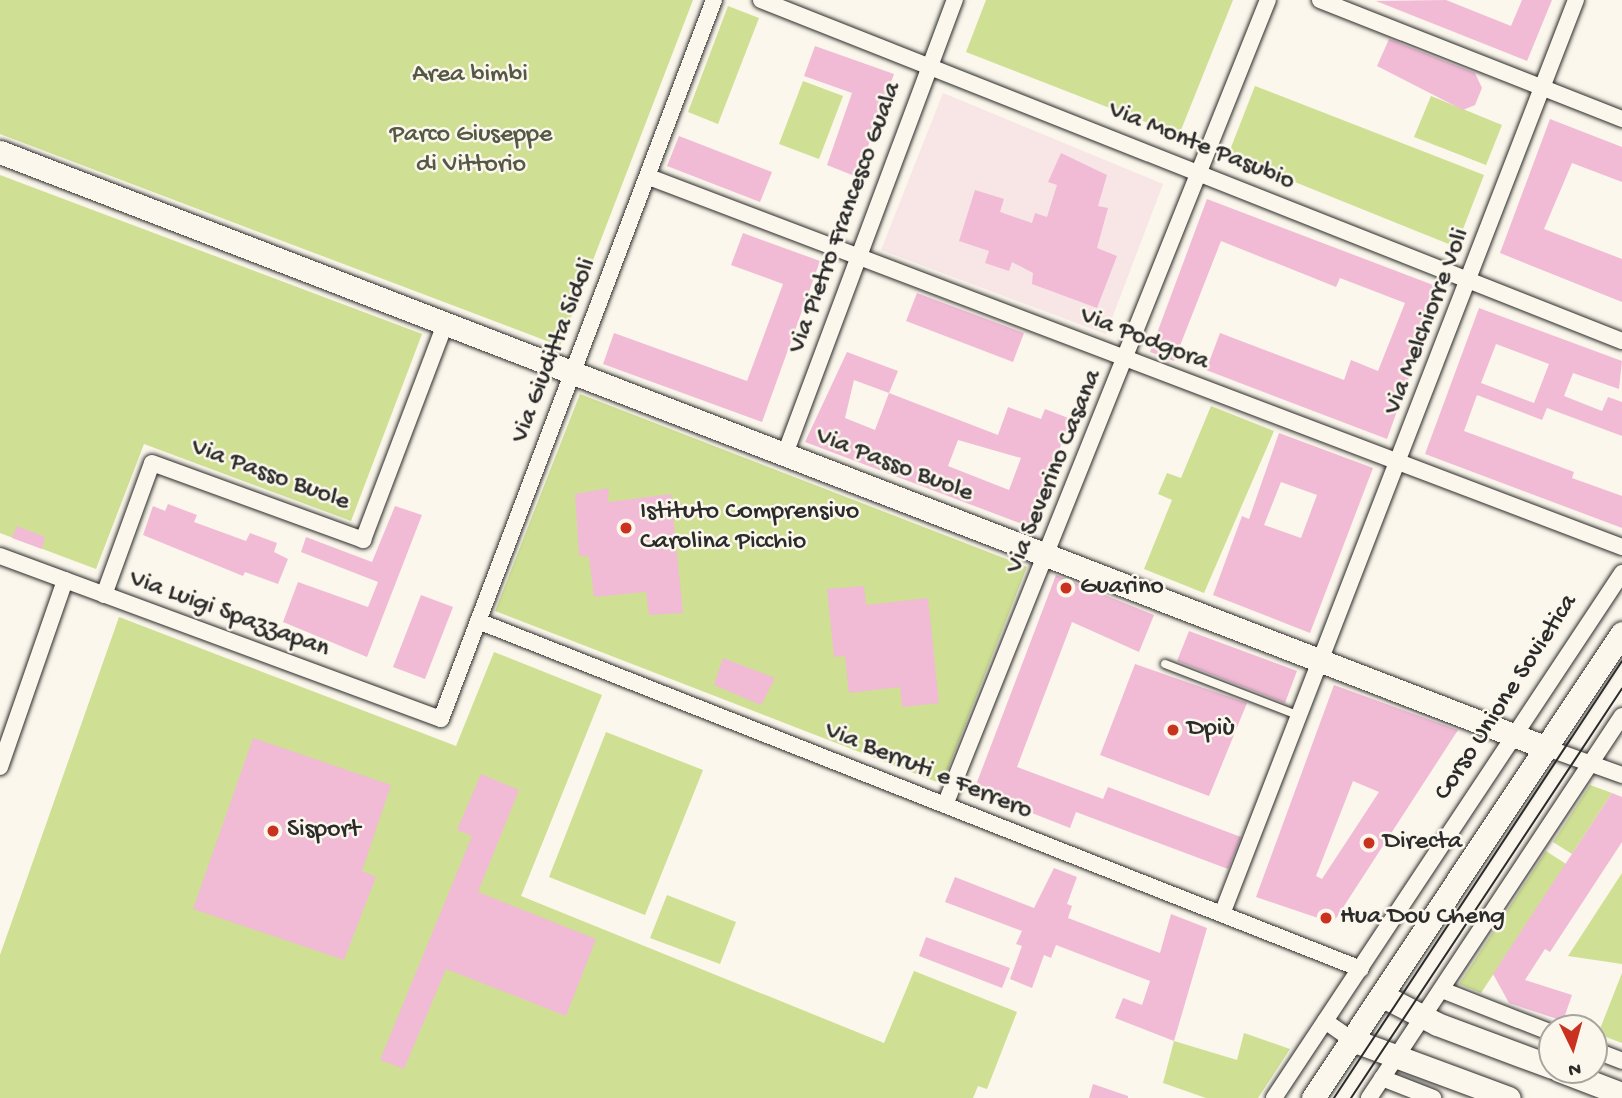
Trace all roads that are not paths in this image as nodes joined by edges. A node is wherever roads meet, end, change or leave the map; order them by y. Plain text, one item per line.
1 (714, 0) edge
2 (761, 0) edge
3 (955, 0) edge
4 (1268, 0) edge
5 (1320, 0) edge
6 (1576, 0) edge
7 (929, 66) junction
8 (1544, 86) junction
9 (1622, 119) edge
10 (0, 152) edge
11 (1199, 172) junction
12 (649, 177) junction
13 (858, 258) junction
14 (1469, 282) junction
15 (445, 324) junction
16 (1622, 341) edge
17 (1126, 359) junction
18 (573, 373) junction
19 (785, 454) junction
20 (1400, 465) junction
21 (1622, 547) edge
22 (1048, 554) junction
23 (0, 556) edge
24 (1622, 573) edge
25 (65, 580) junction
26 (104, 595) junction
27 (478, 621) junction
28 (1622, 633) edge
29 (1322, 660) junction
30 (1165, 664) dead end
31 (1300, 716) junction
32 (1622, 716) edge
33 (441, 719) joint
34 (1517, 736) junction
35 (1547, 748) junction
36 (1591, 764) junction
37 (0, 767) edge
38 (1622, 775) edge
39 (945, 805) junction
40 (1222, 914) junction
41 (1360, 969) junction
42 (1442, 990) junction
43 (1383, 996) junction
44 (1424, 1017) junction
45 (1325, 1021) junction
46 (1538, 1028) edge
47 (1352, 1040) junction
48 (1398, 1054) junction
49 (1538, 1062) edge
50 (1382, 1078) junction
51 (1596, 1084) edge
52 (1622, 1094) edge
53 (1274, 1098) edge
54 (1313, 1098) edge
55 (1369, 1098) edge
56 (1433, 1098) edge
57 (1509, 1098) edge

1 - 12 street, Via Giuditta Sidoli
2 - 7 street, Via Monte Pasubio
3 - 7 street, Via Pietro Francesco Guala
4 - 11 street, Via Severino Casana
5 - 8 street
6 - 8 street, Via Melchiorre Voli
7 - 11 street, Via Monte Pasubio
7 - 13 street, Via Pietro Francesco Guala
8 - 9 street
8 - 14 street, Via Melchiorre Voli
10 - 15 street, Via Passo Buole
11 - 14 street, Via Monte Pasubio
11 - 17 street, Via Severino Casana
12 - 13 street, Via Podgora
12 - 18 street, Via Giuditta Sidoli
13 - 17 street, Via Podgora
13 - 19 street, Via Pietro Francesco Guala
14 - 16 street, Via Monte Pasubio
14 - 20 street, Via Melchiorre Voli
15 - 18 street, Via Passo Buole
15 - 26 street, Via Passo Buole
17 - 20 street, Via Podgora
17 - 22 street, Via Severino Casana
18 - 19 street, Via Passo Buole
18 - 27 street, Via Giuditta Sidoli
19 - 22 street, Via Passo Buole
20 - 21 street, Via Podgora
20 - 29 street, Via Melchiorre Voli
22 - 29 street, Via Passo Buole
22 - 39 street, Via Severino Casana
23 - 25 street, Via Luigi Spazzapan
24 - 34 street, Corso Unione Sovietica
25 - 26 street, Via Luigi Spazzapan
25 - 37 street
26 - 33 street, Via Luigi Spazzapan
27 - 33 street, Via Giuditta Sidoli
27 - 39 street, Via Berruti e Ferrero
28 - 35 street
29 - 31 street
29 - 34 street, Via Passo Buole
30 - 31 lane
31 - 40 street
32 - 36 street
34 - 35 street, Via Passo Buole
34 - 41 street, Corso Unione Sovietica
35 - 36 street
35 - 43 street
36 - 38 street
36 - 42 street
39 - 40 street, Via Berruti e Ferrero
40 - 41 street, Via Berruti e Ferrero
41 - 45 street, Corso Unione Sovietica
42 - 44 street
42 - 46 street
43 - 44 street
43 - 47 street
44 - 48 street
44 - 49 street
45 - 47 street
45 - 53 street, Corso Unione Sovietica
47 - 48 street
47 - 54 street
48 - 50 street
48 - 57 street
50 - 55 street
50 - 56 street
51 - 52 street

